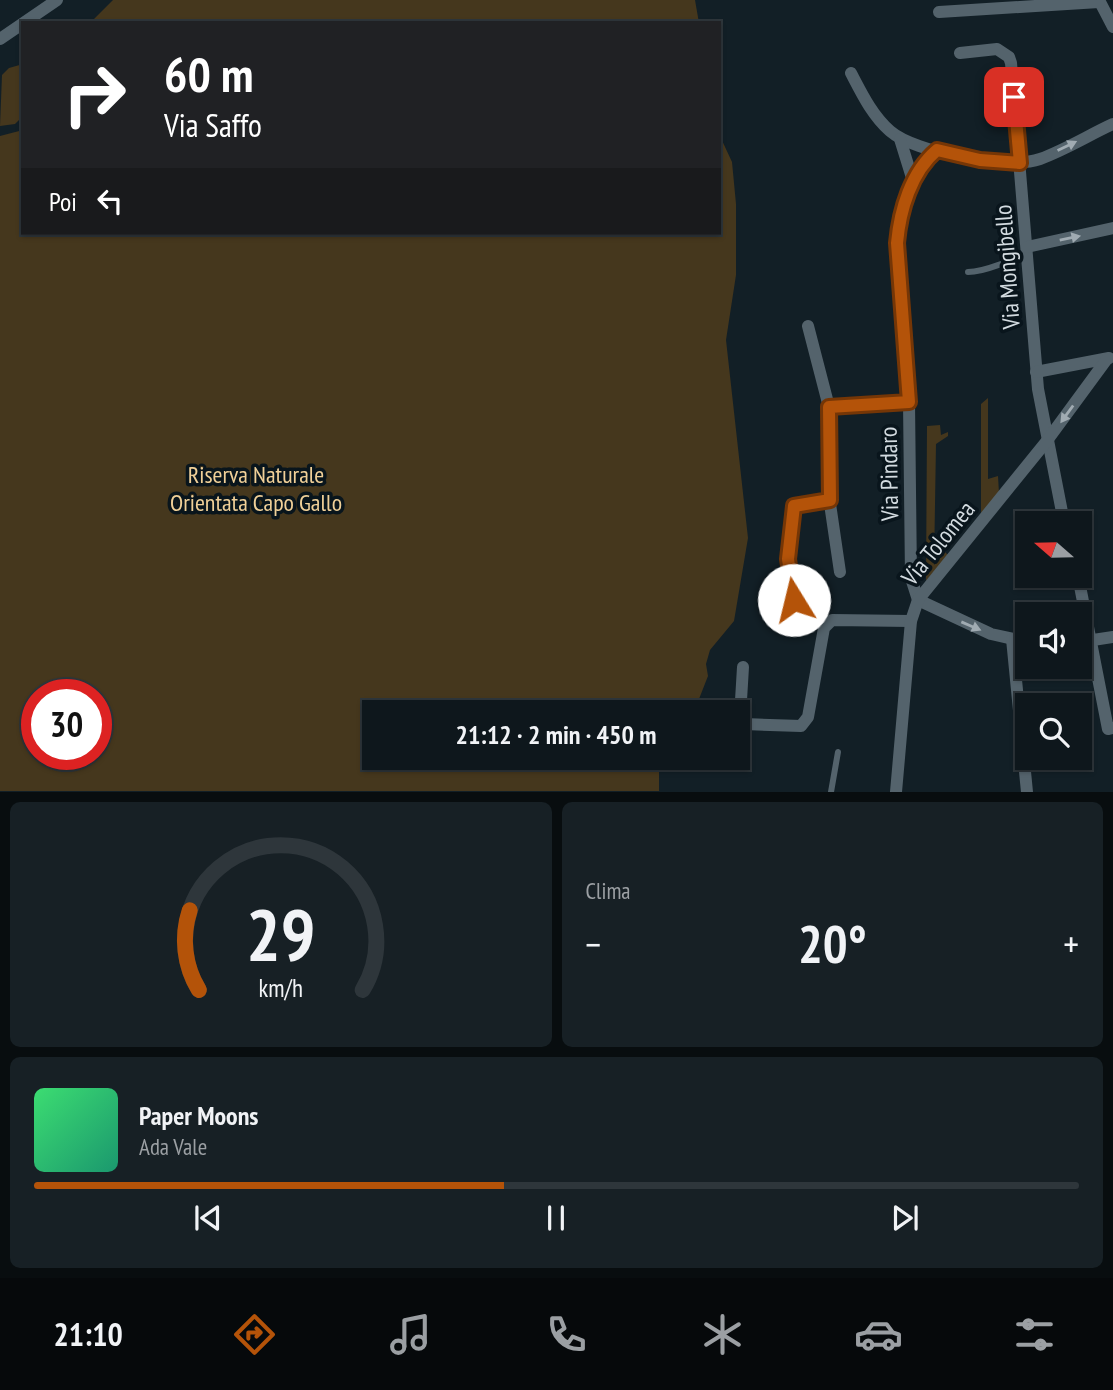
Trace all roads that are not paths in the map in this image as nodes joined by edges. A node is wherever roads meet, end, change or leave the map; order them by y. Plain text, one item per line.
1 (57, 0) edge
2 (1099, 1) edge
3 (939, 12) dead end
4 (26, 21) edge
5 (21, 25) edge
6 (1113, 27) edge
7 (0, 39) edge
8 (960, 53) dead end
9 (851, 73) dead end
10 (1113, 124) edge
11 (900, 139) junction
12 (937, 150) junction
13 (1020, 163) junction
14 (914, 181) junction
15 (1113, 229) edge
16 (1027, 252) junction
17 (968, 272) dead end
18 (808, 326) dead end
19 (1110, 358) edge
20 (1036, 372) junction
21 (909, 402) junction
22 (829, 407) junction
23 (1046, 442) junction
24 (830, 500) junction
25 (1062, 511) edge
26 (840, 572) dead end
27 (794, 600) dead end
28 (918, 600) junction
29 (911, 621) junction
30 (1113, 637) edge
31 (1012, 639) junction
32 (1015, 640) edge
33 (1092, 640) edge
34 (1092, 663) edge
35 (743, 667) dead end
36 (1110, 729) edge
37 (838, 752) dead end
38 (831, 792) edge
39 (896, 792) edge
40 (1027, 792) edge

1 - 4 street
2 - 3 street
2 - 6 street
5 - 7 street
8 - 13 street, Via Mongibello
9 - 11 street
13 -> 10 street
11 - 12 street
11 - 14 street
12 - 13 street
12 - 14 street, Via Pindaro
13 - 16 street, Via Mongibello
14 - 21 street, Via Pindaro
16 -> 15 street
16 - 17 lane
16 - 20 street, Via Mongibello
18 - 22 street
19 - 20 street
19 -> 23 street, Via Tolomea
20 - 23 street, Via Mongibello
21 - 22 street
21 - 28 street, Via Pindaro
22 - 24 street
23 - 25 street, Via Mongibello
23 - 28 street, Via Tolomea
24 - 26 street
24 - 27 street
28 - 29 street, Via Tolomea
28 -> 31 street
29 - 35 street
29 - 39 street, Via Tolomea
30 - 33 street
31 - 32 street
31 - 40 street
34 - 36 street
37 - 38 lane

